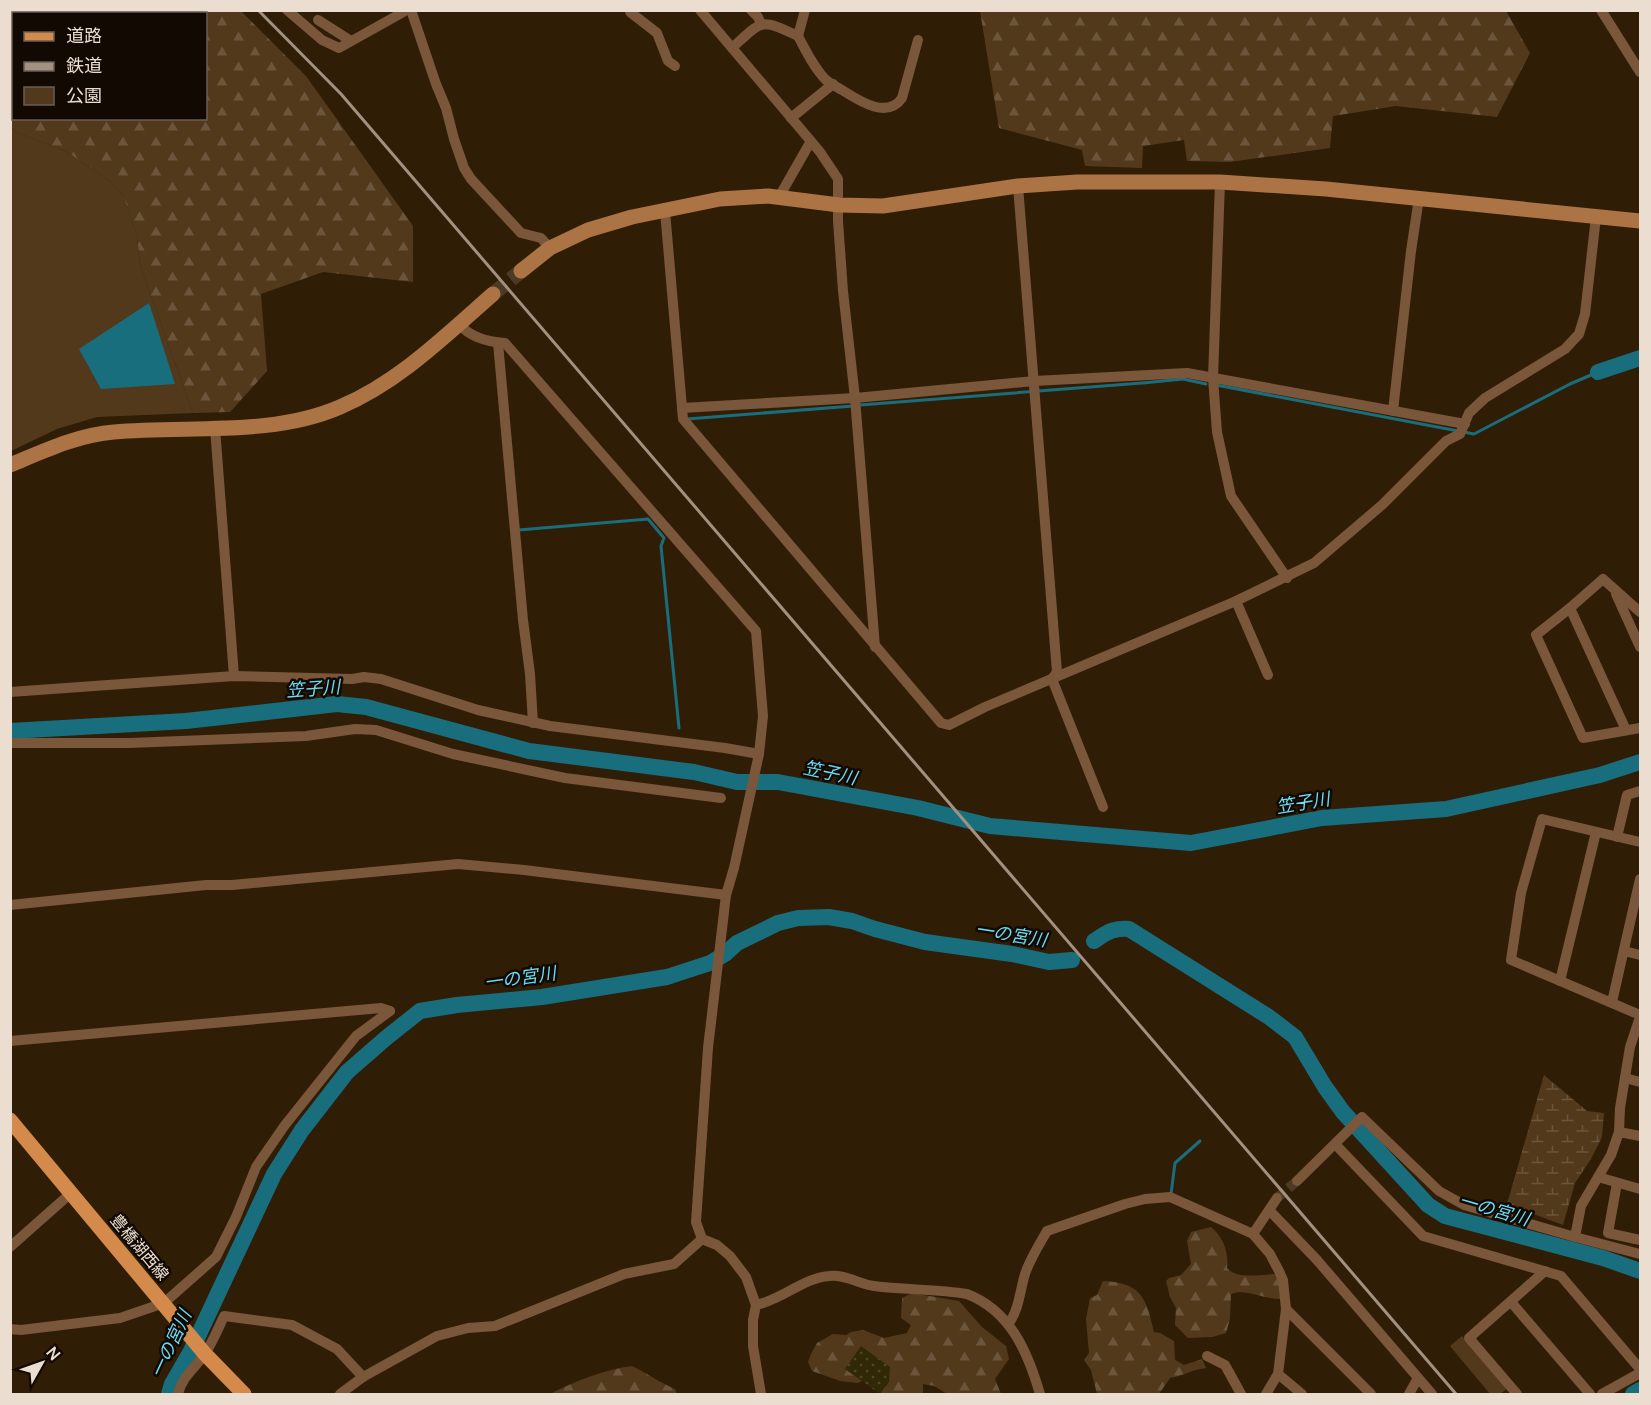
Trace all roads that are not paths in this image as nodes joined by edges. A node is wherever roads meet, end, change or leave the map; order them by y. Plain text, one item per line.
1 (287, 10) edge
2 (409, 10) edge
3 (700, 10) edge
4 (751, 10) edge
5 (805, 10) edge
6 (1601, 10) edge
7 (630, 11) edge
8 (318, 20) dead end
9 (761, 24) junction
10 (798, 36) junction
11 (918, 40) dead end
12 (351, 42) junction
13 (732, 48) junction
14 (675, 66) dead end
15 (1641, 72) edge
16 (833, 84) junction
17 (791, 118) junction
18 (811, 141) junction
19 (1220, 182) junction
20 (1018, 186) junction
21 (779, 198) junction
22 (1419, 198) junction
23 (839, 205) junction
24 (665, 211) junction
25 (1596, 217) junction
26 (1641, 221) edge
27 (550, 248) junction
28 (521, 271) tunnel mouth
29 (493, 294) tunnel mouth
30 (459, 324) junction
31 (498, 343) junction
32 (1213, 378) junction
33 (1034, 381) junction
34 (855, 398) junction
35 (682, 408) junction
36 (1394, 411) junction
37 (215, 428) junction
38 (1463, 428) junction
39 (10, 465) edge
40 (1287, 578) junction
41 (1614, 591) junction
42 (1236, 601) junction
43 (1570, 608) junction
44 (1641, 612) edge
45 (875, 647) junction
46 (1641, 647) edge
47 (1268, 675) dead end
48 (234, 676) junction
49 (1052, 679) junction
50 (10, 692) edge
51 (533, 723) junction
52 (1641, 728) edge
53 (1626, 730) junction
54 (10, 743) edge
55 (759, 754) junction
56 (1641, 791) edge
57 (721, 798) dead end
58 (1103, 807) dead end
59 (1596, 832) junction
60 (1617, 837) junction
61 (1641, 842) edge
62 (1641, 879) edge
63 (726, 895) junction
64 (1638, 900) edge
65 (10, 905) edge
66 (1624, 951) junction
67 (1641, 955) edge
68 (1560, 981) junction
69 (1611, 1002) junction
70 (1641, 1016) edge
71 (10, 1041) edge
72 (1625, 1078) junction
73 (1641, 1082) edge
74 (10, 1120) edge
75 (1620, 1132) junction
76 (1641, 1136) edge
77 (1335, 1144) junction
78 (1598, 1177) junction
79 (1297, 1181) tunnel mouth
80 (1617, 1183) junction
81 (1641, 1189) edge
82 (71, 1193) junction
83 (1277, 1198) tunnel mouth
84 (1270, 1211) junction
85 (1253, 1234) junction
86 (1575, 1237) junction
87 (702, 1239) junction
88 (1641, 1240) edge
89 (10, 1247) edge
90 (1641, 1254) edge
91 (1545, 1271) junction
92 (1511, 1302) junction
93 (164, 1303) junction
94 (756, 1305) junction
95 (1286, 1309) junction
96 (1008, 1324) junction
97 (10, 1329) edge
98 (205, 1354) junction
99 (1207, 1356) dead end
100 (1641, 1371) edge
101 (1278, 1374) junction
102 (363, 1377) junction
103 (1418, 1378) junction
104 (1367, 1390) edge
105 (178, 1395) edge
106 (244, 1395) edge
107 (340, 1395) edge
108 (761, 1395) edge
109 (1040, 1395) edge
110 (1241, 1395) edge
111 (1266, 1395) edge
112 (1302, 1395) edge
113 (1355, 1395) edge
114 (1409, 1395) edge
115 (1432, 1395) edge
116 (1517, 1395) edge
117 (1590, 1395) edge
118 (1602, 1395) edge

1 - 12 street
2 - 12 street
2 - 27 street
3 - 13 street
4 - 9 street
5 - 10 street
6 - 15 street
7 - 14 street
8 - 12 street
9 - 10 street
9 - 13 street
10 - 16 street
11 - 16 street
13 - 17 street
16 - 17 street
17 - 18 street
18 - 21 street
18 - 23 street
19 - 20 street
19 - 22 street
19 - 32 street
20 - 23 street
20 - 33 street
21 - 23 street
21 - 24 street
22 - 25 street
22 - 36 street
23 - 34 street
24 - 27 street
24 - 35 street
25 - 26 street
25 - 38 street
27 - 28 street
29 - 30 street
30 - 31 street
30 - 37 street
31 - 51 street
31 - 55 street
32 - 33 street
32 - 36 street
32 - 40 street
33 - 34 street
33 - 49 street
34 - 35 street
34 - 45 street
35 - 45 street
36 - 38 street
37 - 39 street
37 - 48 street
38 - 40 street
40 - 42 street
41 - 43 street
41 - 44 street
41 - 46 street
42 - 47 street
42 - 49 street
43 - 53 street
43 - 53 street
45 - 49 street
48 - 50 street
48 - 51 street
49 - 58 street
51 - 55 street
52 - 53 street
54 - 57 street
55 - 63 street
56 - 60 street
59 - 60 street
59 - 68 street
59 - 68 street
60 - 61 street
62 - 64 street
63 - 65 street
63 - 87 street
64 - 66 street
66 - 67 street
66 - 69 street
68 - 69 street
69 - 70 street
70 - 72 street
71 - 93 street
72 - 73 street
72 - 75 street
74 - 82 main road, 豊橋湖西線
75 - 76 street
75 - 78 street
77 - 79 street
77 - 86 street
77 - 91 street
78 - 80 street
78 - 86 street
80 - 81 street
80 - 88 street
82 - 89 street
82 - 93 main road, 豊橋湖西線
83 - 84 street
84 - 85 street
84 - 103 street
85 - 95 street
85 - 96 street
86 - 90 street
87 - 94 street
87 - 102 street
91 - 92 street
91 - 100 street
92 - 116 street
92 - 117 street
93 - 97 street
93 - 98 main road, 豊橋湖西線
94 - 96 street
94 - 108 street
95 - 101 street
95 - 104 street
96 - 109 street
98 - 102 street
98 - 105 street
98 - 106 main road, 豊橋湖西線
99 - 110 street
100 - 118 street
101 - 111 street
101 - 112 street
102 - 107 street
103 - 114 street
103 - 115 street
104 - 113 street

